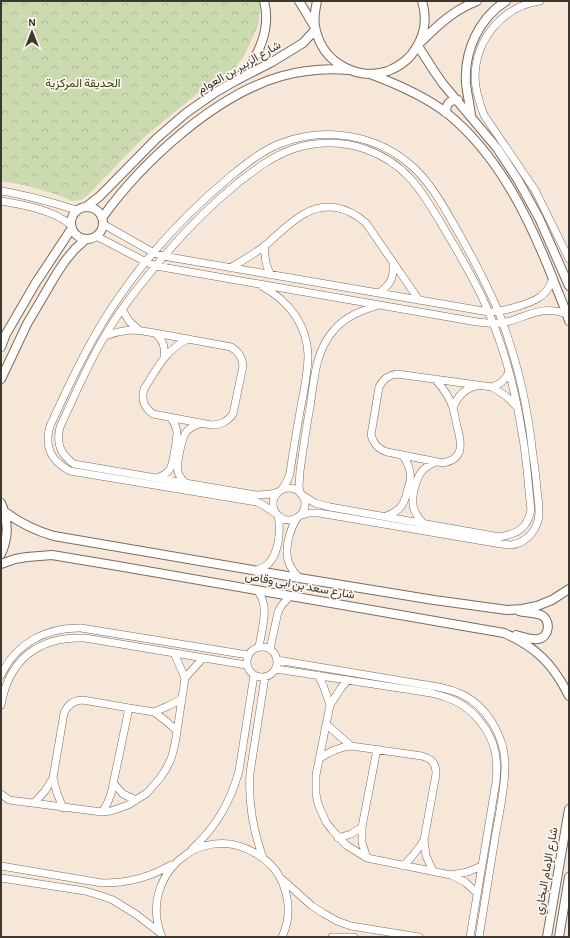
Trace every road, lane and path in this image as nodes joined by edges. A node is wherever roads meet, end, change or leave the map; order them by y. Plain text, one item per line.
1 (264, 1) edge
2 (299, 1) edge
3 (317, 1) edge
4 (422, 1) edge
5 (477, 1) edge
6 (506, 1) edge
7 (540, 1) edge
8 (315, 29) junction
9 (419, 44) junction
10 (349, 70) junction
11 (370, 74) junction
12 (237, 80) junction
13 (458, 100) junction
14 (446, 113) junction
15 (472, 117) junction
16 (294, 139) junction
17 (296, 148) junction
18 (1, 191) edge
19 (436, 195) junction
20 (428, 200) junction
21 (1, 201) edge
22 (86, 206) junction
23 (76, 210) junction
24 (103, 221) junction
25 (71, 226) junction
26 (96, 236) junction
27 (86, 239) junction
28 (265, 245) junction
29 (154, 253) junction
30 (163, 256) junction
31 (569, 259) edge
32 (146, 262) junction
33 (393, 263) junction
34 (156, 266) junction
35 (230, 268) junction
36 (271, 275) junction
37 (553, 279) junction
38 (260, 284) junction
39 (569, 286) edge
40 (349, 288) junction
41 (379, 293) junction
42 (346, 299) junction
43 (419, 300) junction
44 (378, 305) junction
45 (122, 309) junction
46 (498, 311) junction
47 (489, 312) junction
48 (568, 317) edge
49 (502, 323) junction
50 (493, 324) junction
51 (139, 330) junction
52 (155, 333) junction
53 (4, 335) edge
54 (105, 336) junction
55 (188, 339) junction
56 (1, 347) edge
57 (164, 358) junction
58 (509, 372) junction
59 (1, 379) edge
60 (436, 379) junction
61 (480, 385) junction
62 (492, 387) junction
63 (453, 408) junction
64 (517, 408) junction
65 (170, 418) junction
66 (201, 423) junction
67 (177, 450) junction
68 (402, 455) junction
69 (534, 461) junction
70 (437, 462) junction
71 (526, 462) junction
72 (116, 475) junction
73 (157, 478) junction
74 (185, 483) junction
75 (412, 488) junction
76 (280, 491) junction
77 (301, 494) junction
78 (1, 503) edge
79 (5, 512) junction
80 (277, 514) junction
81 (385, 516) junction
82 (298, 517) junction
83 (423, 523) junction
84 (1, 554) edge
85 (1, 564) edge
86 (255, 571) junction
87 (299, 578) junction
88 (569, 589) edge
89 (257, 590) junction
90 (290, 596) junction
91 (507, 610) junction
92 (504, 633) junction
93 (259, 647) junction
94 (270, 649) junction
95 (174, 653) junction
96 (248, 655) junction
97 (203, 658) junction
98 (277, 660) junction
99 (246, 665) junction
100 (276, 668) junction
101 (1, 675) edge
102 (318, 675) junction
103 (254, 676) junction
104 (265, 677) junction
105 (185, 678) junction
106 (348, 680) junction
107 (569, 696) edge
108 (182, 699) junction
109 (1, 705) edge
110 (330, 705) junction
111 (129, 708) junction
112 (154, 712) junction
113 (326, 724) junction
114 (177, 731) junction
115 (351, 746) junction
116 (376, 749) junction
117 (319, 759) junction
118 (53, 778) junction
119 (114, 784) junction
120 (1, 794) edge
121 (9, 800) junction
122 (136, 800) junction
123 (1, 802) edge
124 (34, 803) junction
125 (63, 808) junction
126 (569, 809) edge
127 (102, 812) junction
128 (362, 827) junction
129 (338, 838) junction
130 (424, 840) junction
131 (186, 854) junction
132 (263, 858) junction
133 (367, 858) junction
134 (175, 863) junction
135 (1, 866) edge
136 (403, 866) junction
137 (482, 866) junction
138 (433, 872) junction
139 (451, 875) junction
140 (569, 877) edge
141 (1, 878) edge
142 (280, 878) junction
143 (477, 893) junction
144 (160, 934) edge
145 (282, 937) edge
146 (332, 937) edge
147 (354, 937) edge
148 (419, 937) edge
149 (470, 937) edge
150 (479, 937) edge
151 (547, 937) edge
152 (559, 937) edge

1 - 12 street
2 - 8 street
3 - 8 street
4 - 9 street
5 - 9 street
6 - 15 street
7 - 31 street
8 - 10 street
8 - 12 street, شارع الزبير بن العوام
9 - 11 street
9 - 13 street
10 - 11 street
10 - 24 street, شارع الزبير بن العوام
11 - 14 street
12 - 22 street, شارع الزبير بن العوام
13 - 14 street
13 - 15 street
14 - 37 street
15 - 39 street
16 - 17 street
16 - 19 street
16 - 29 street
17 - 20 street
17 - 30 street
18 - 23 street
19 - 20 street
19 - 46 street
20 - 47 street
21 - 25 street
22 - 23 street
22 - 24 street
23 - 25 street
24 - 26 street
24 - 29 street
25 - 27 street
25 - 53 street
26 - 27 street
26 - 32 street
27 - 59 street
28 - 33 street
28 - 35 street
28 - 36 street
29 - 30 street
29 - 32 street
30 - 34 street
30 - 35 street
32 - 34 street
32 - 72 street
33 - 41 street
33 - 43 street
34 - 38 street
34 - 45 street
35 - 36 street
36 - 40 street
37 - 46 street
37 - 48 street
38 - 42 street
38 - 76 street
40 - 41 street
40 - 42 street
41 - 43 street
42 - 44 street
43 - 47 street
44 - 50 street
44 - 77 street
45 - 51 street
45 - 54 street
46 - 47 street
46 - 49 street
47 - 50 street
48 - 49 street
49 - 50 street
49 - 69 street
50 - 58 street
51 - 52 street
51 - 54 street
52 - 55 street
52 - 57 street
53 - 56 street
54 - 72 street
55 - 57 street
55 - 66 street
57 - 65 street
58 - 62 street
58 - 64 street
60 - 61 street
60 - 63 street
60 - 68 street
61 - 62 street
61 - 63 street
62 - 64 street
63 - 70 street
64 - 71 street
65 - 66 street
65 - 67 street
66 - 67 street
67 - 73 street
67 - 74 street
68 - 70 street
68 - 75 street
69 - 71 street
69 - 82 street
70 - 75 street
71 - 83 street
72 - 73 street
72 - 80 street
73 - 74 street
74 - 76 street
75 - 81 street
75 - 83 street
76 - 77 street
76 - 80 street
77 - 81 street
77 - 82 street
78 - 79 street
79 - 84 street
79 - 86 street, شارع سعد بن ابى وقاص
80 - 82 street
80 - 86 street
81 - 83 street
82 - 87 street
85 - 89 street, شارع سعد بن ابى وقاص
86 - 87 street, شارع سعد بن ابى وقاص
87 - 91 street, شارع سعد بن ابى وقاص
88 - 91 street, شارع سعد بن ابى وقاص
89 - 90 street, شارع سعد بن ابى وقاص
89 - 93 street
90 - 92 street, شارع سعد بن ابى وقاص
90 - 94 street
91 - 92 street
92 - 107 street, شارع سعد بن ابى وقاص
93 - 94 street
93 - 96 street
94 - 98 street
95 - 97 street
95 - 105 street
95 - 109 street
96 - 99 street
96 - 101 street
97 - 99 street
97 - 105 street
98 - 100 street
98 - 150 street
99 - 103 street
100 - 102 street
100 - 104 street
102 - 106 street
102 - 110 street
103 - 104 street
103 - 131 street
104 - 132 street
105 - 108 street
106 - 110 street
106 - 137 street
108 - 112 street
108 - 114 street
110 - 113 street
111 - 112 street
111 - 118 street
111 - 119 street
112 - 114 street
113 - 115 street
113 - 117 street
114 - 122 street
115 - 116 street
115 - 117 street
116 - 128 street
116 - 130 street
117 - 129 street
118 - 124 street
118 - 125 street
119 - 122 street
119 - 127 street
120 - 121 street
121 - 123 street
121 - 124 street
122 - 127 street
124 - 125 street
125 - 127 street
126 - 151 street, شارع الإمام البخاري
128 - 129 street
128 - 133 street
129 - 133 street
130 - 136 street
130 - 138 street
131 - 132 street
131 - 134 street
132 - 142 street
133 - 136 street
134 - 135 street
134 - 144 street
136 - 138 street
137 - 139 street
137 - 143 street
138 - 139 street
139 - 143 street
140 - 152 street, شارع الإمام البخاري
141 - 144 street
142 - 145 street
142 - 148 street
143 - 149 street
146 - 147 street

